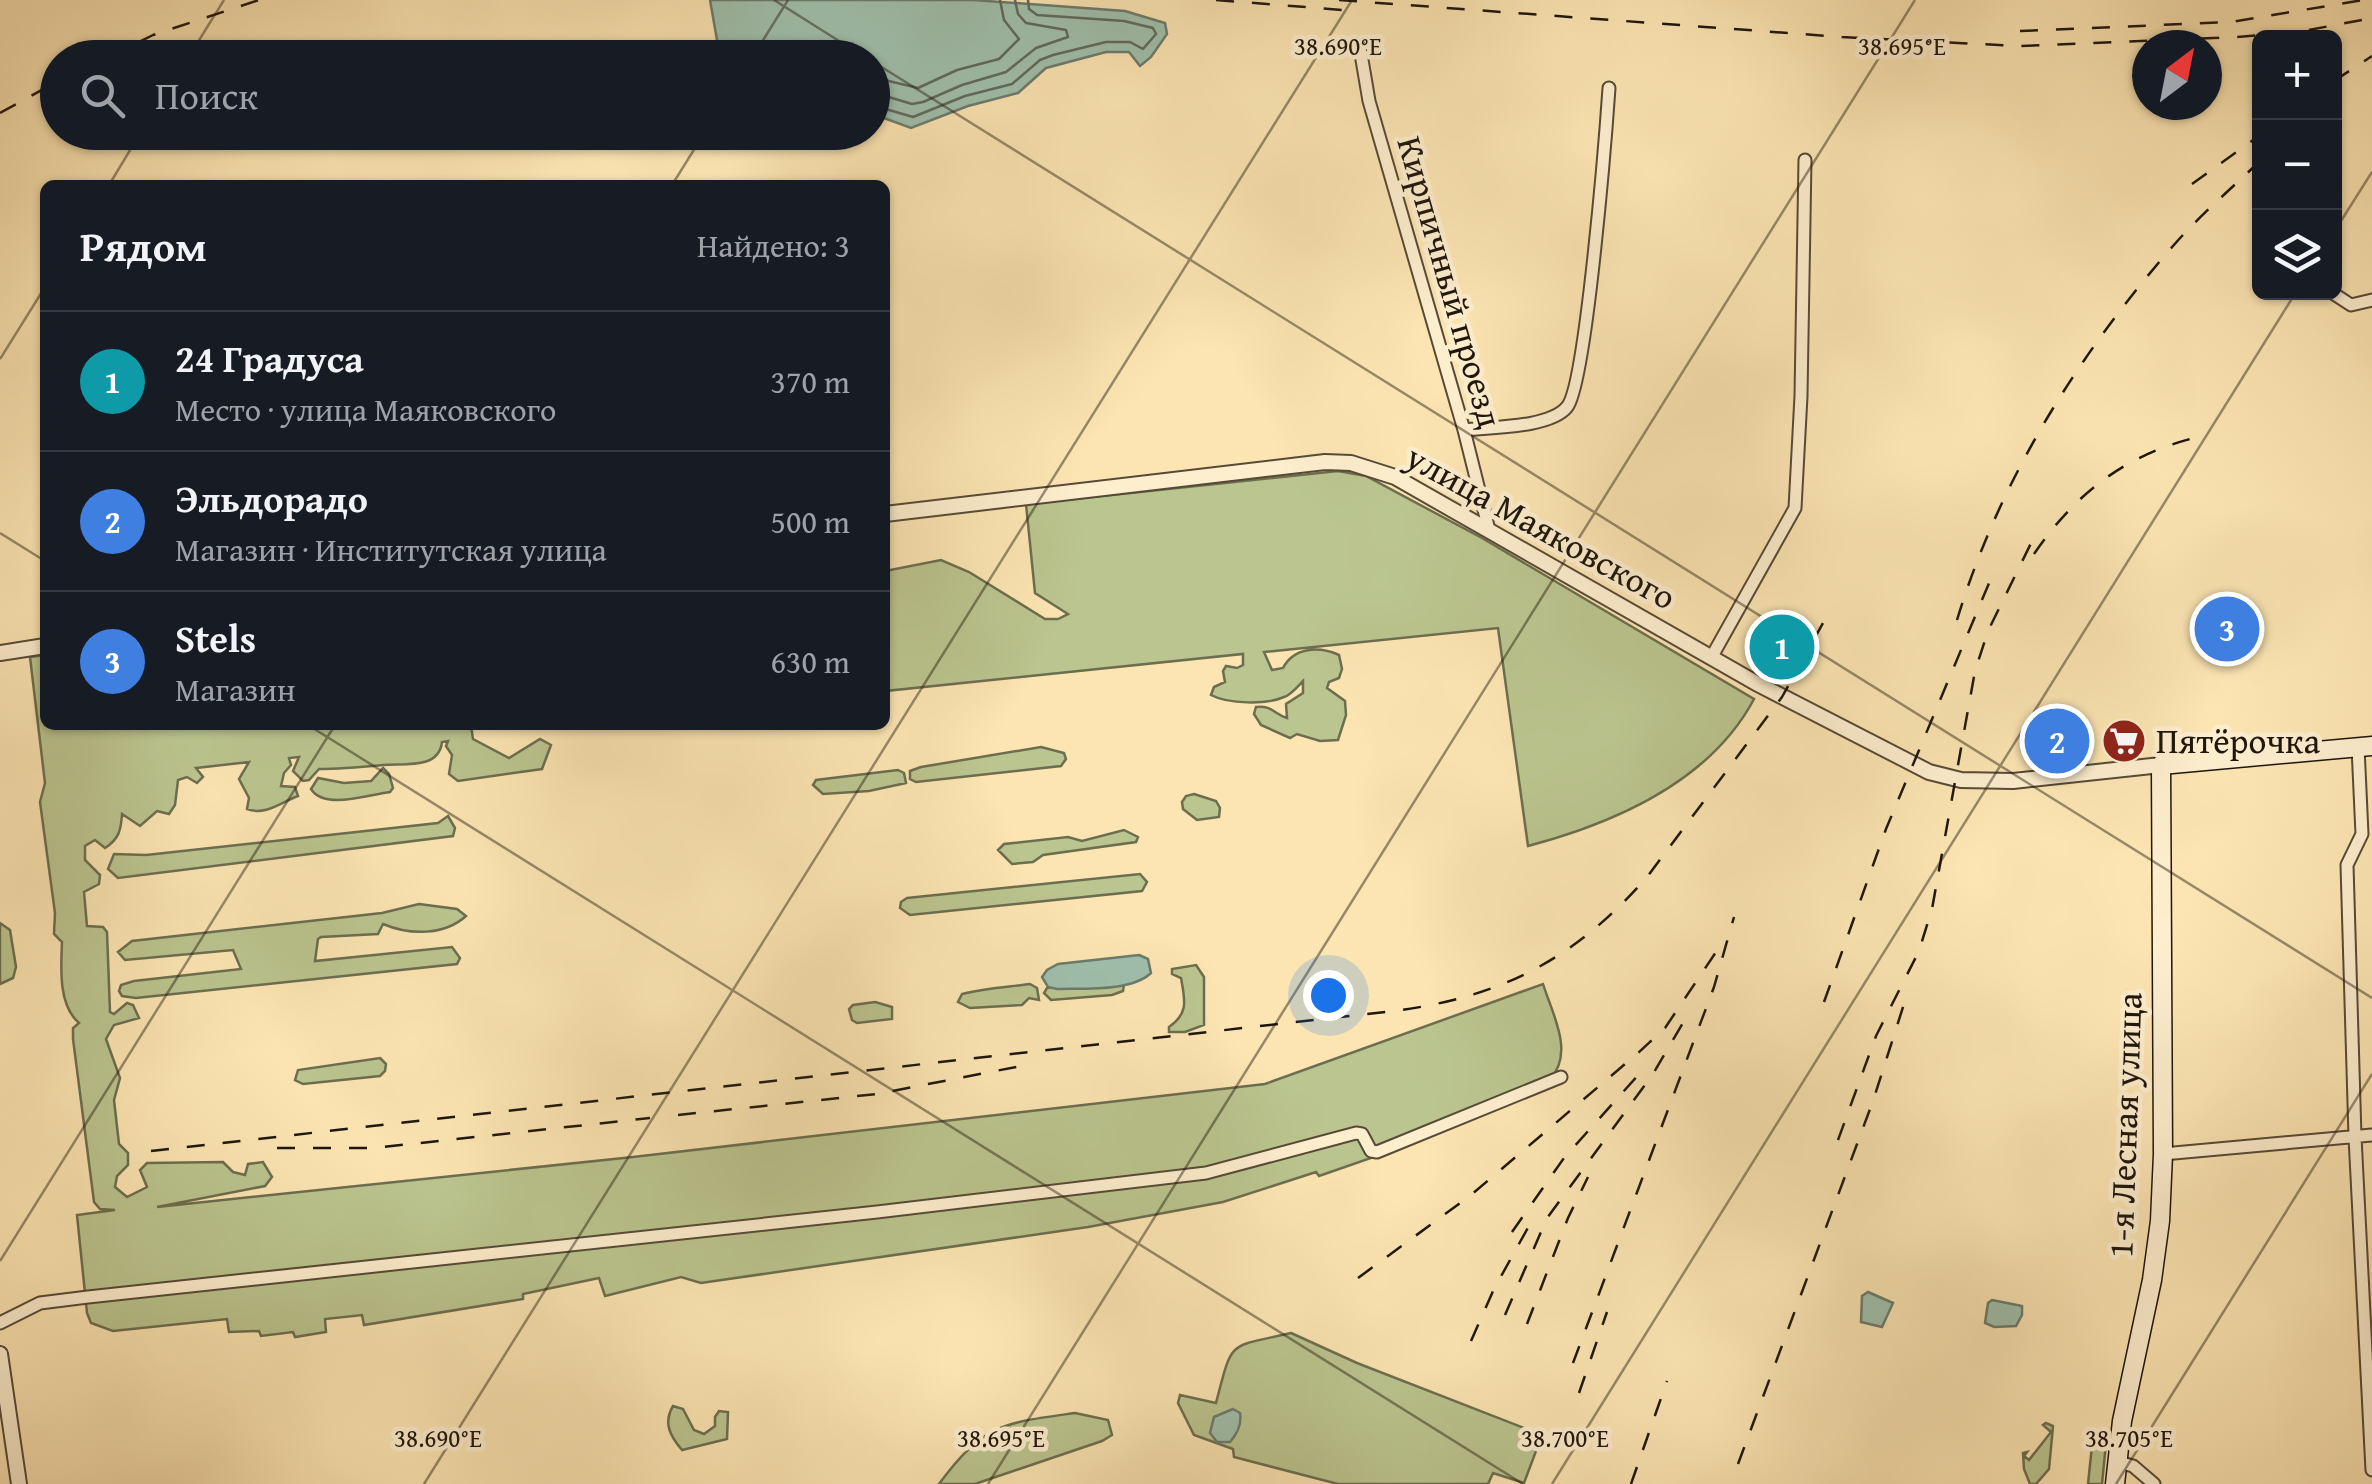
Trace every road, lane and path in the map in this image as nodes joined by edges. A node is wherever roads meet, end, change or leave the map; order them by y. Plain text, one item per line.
1 (1360, 48) dead end
2 (1609, 88) dead end
3 (1805, 160) dead end
4 (2342, 300) edge
5 (2372, 300) edge
6 (1464, 430) junction
7 (890, 513) edge
8 (1489, 530) junction
9 (40, 647) edge
10 (0, 653) edge
11 (1711, 658) junction
12 (2365, 746) edge
13 (2162, 766) junction
14 (1560, 1077) dead end
15 (2372, 1135) edge
16 (2355, 1137) junction
17 (2163, 1154) junction
18 (0, 1322) edge
19 (0, 1354) edge
20 (2, 1376) edge
21 (2118, 1462) junction
22 (2372, 1470) edge
23 (19, 1484) edge
24 (2116, 1484) edge
25 (2154, 1484) edge

1 - 6 street, Кирпичный проезд
2 - 6 street
3 - 11 street
4 - 5 street
6 - 8 street, Кирпичный проезд
7 - 8 street, улица Маяковского
8 - 11 street, улица Маяковского
9 - 10 street
11 - 13 street, улица Маяковского
12 - 13 main road
12 - 16 street
13 - 17 main road, 1-я Лесная улица
14 - 18 street
15 - 16 street
16 - 17 street
16 - 22 street
17 - 21 main road, 1-я Лесная улица
19 - 20 street
20 - 23 street
21 - 24 main road, 1-я Лесная улица
21 - 25 street

